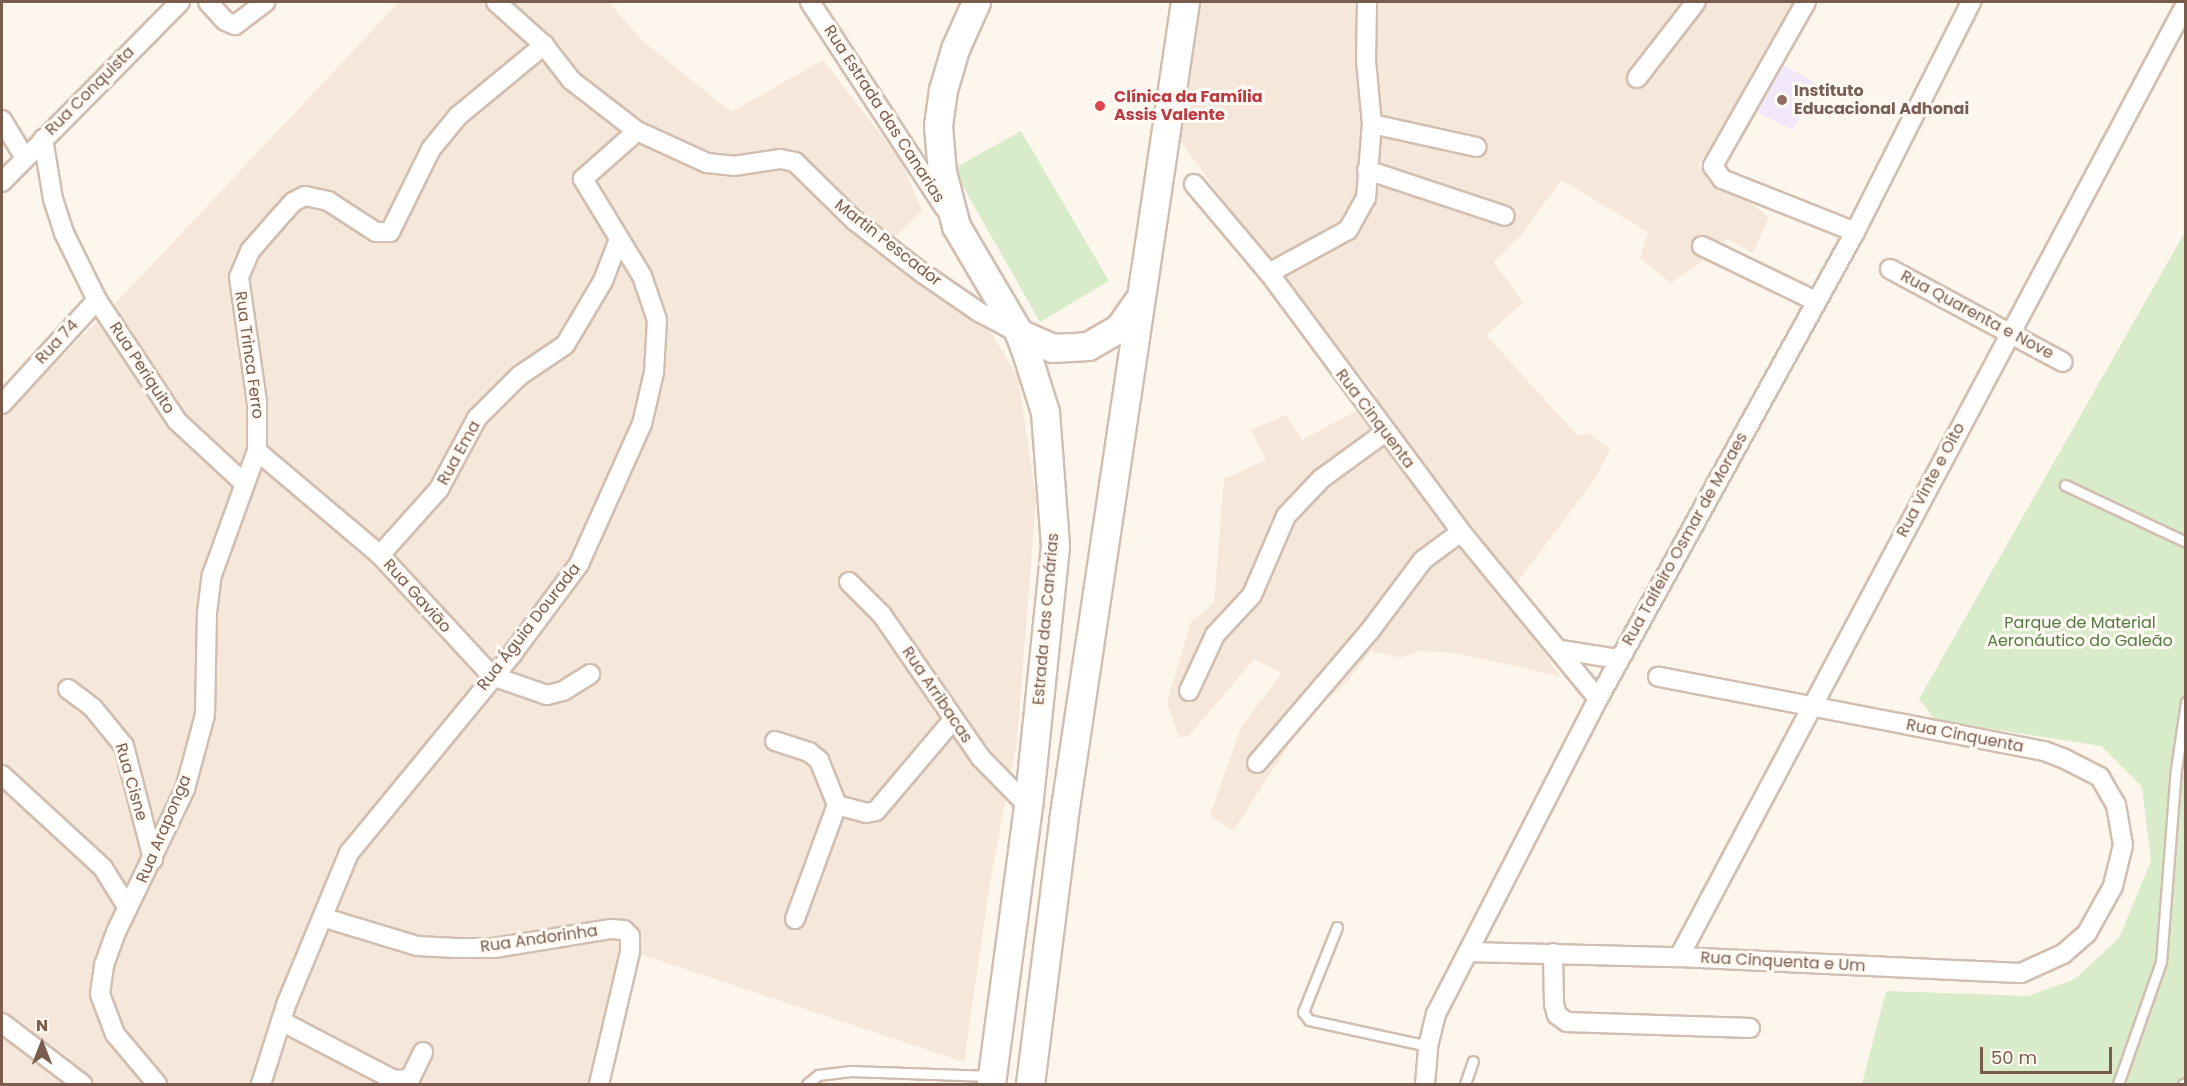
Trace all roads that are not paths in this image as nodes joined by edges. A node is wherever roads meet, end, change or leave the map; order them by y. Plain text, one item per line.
1 (180, 2) edge
2 (208, 2) edge
3 (265, 2) edge
4 (496, 2) edge
5 (810, 2) edge
6 (976, 2) edge
7 (1185, 2) edge
8 (1368, 2) edge
9 (1696, 2) edge
10 (1806, 2) edge
11 (1971, 2) edge
12 (2186, 4) edge
13 (544, 45) junction
14 (1636, 78) dead end
15 (2, 120) edge
16 (1372, 124) junction
17 (637, 131) junction
18 (43, 139) junction
19 (1477, 147) dead end
20 (25, 158) junction
21 (1367, 170) junction
22 (2, 182) edge
23 (1194, 184) dead end
24 (1505, 216) dead end
25 (956, 226) junction
26 (1855, 232) junction
27 (619, 239) junction
28 (1702, 246) dead end
29 (1890, 269) dead end
30 (1269, 273) junction
31 (1139, 298) junction
32 (97, 300) junction
33 (1816, 301) junction
34 (2010, 331) junction
35 (1019, 333) junction
36 (2063, 362) dead end
37 (2, 404) edge
38 (1384, 433) junction
39 (257, 451) junction
40 (244, 483) junction
41 (2065, 485) dead end
42 (1461, 532) junction
43 (2186, 542) edge
44 (380, 555) junction
45 (849, 582) dead end
46 (1561, 650) junction
47 (1619, 659) junction
48 (590, 674) dead end
49 (492, 676) junction
50 (1658, 677) dead end
51 (68, 689) dead end
52 (1189, 692) dead end
53 (1598, 699) junction
54 (2186, 702) edge
55 (1812, 707) junction
56 (953, 720) junction
57 (775, 741) dead end
58 (1257, 763) dead end
59 (2, 775) edge
60 (837, 805) junction
61 (1028, 806) junction
62 (153, 859) junction
63 (128, 908) junction
64 (325, 918) junction
65 (795, 919) dead end
66 (1337, 927) dead end
67 (2087, 933) joint
68 (1468, 952) junction
69 (1553, 953) junction
70 (1679, 957) junction
71 (281, 1021) junction
72 (2, 1023) edge
73 (1750, 1028) dead end
74 (1428, 1046) junction
75 (423, 1052) dead end
76 (1473, 1061) dead end
77 (991, 1080) edge
78 (76, 1083) edge
79 (157, 1084) edge
80 (261, 1084) edge
81 (599, 1084) edge
82 (807, 1084) edge
83 (1030, 1084) edge
84 (1425, 1084) edge
85 (1465, 1084) edge
86 (2118, 1084) edge

1 - 18 street, Rua Conquista
2 - 3 street
4 - 13 street, Martin Pescador
5 - 25 street, Rua Estrada das Canarias
6 - 25 main road, Estrada das Canárias
7 - 31 main road
8 - 16 street
9 - 14 street
10 - 26 street
11 - 26 street, Rua Taifeiro Osmar de Moraes
12 - 34 street, Rua Vinte e Oito
13 - 17 street, Martin Pescador
13 - 39 street, Rua Trinca Ferro
15 - 20 street
16 - 19 street
16 - 21 street
17 - 27 street, Rua Águia Dourada
17 - 35 street, Martin Pescador
18 - 20 street, Rua Conquista
18 - 32 street
20 - 22 street, Rua Conquista
21 - 24 street
21 - 30 street
23 - 30 street, Rua Cinquenta
25 - 35 main road, Estrada das Canárias
26 - 33 street, Rua Taifeiro Osmar de Moraes
27 - 44 street, Rua Ema
27 - 49 street, Rua Águia Dourada
28 - 33 street
29 - 34 street, Rua Quarenta e Nove
30 - 38 street, Rua Cinquenta
31 - 35 main road
31 - 83 main road
32 - 37 street, Rua 74
32 - 40 street, Rua Periquito
33 - 47 street, Rua Taifeiro Osmar de Moraes
34 - 36 street, Rua Quarenta e Nove
34 - 55 street, Rua Vinte e Oito
35 - 61 main road, Estrada das Canárias
38 - 42 street, Rua Cinquenta
38 - 52 street
39 - 40 street, Rua Trinca Ferro
39 - 44 street, Rua Gavião
40 - 62 street, Rua Araponga
41 - 43 lane
42 - 46 street, Rua Cinquenta
42 - 58 street
44 - 49 street, Rua Gavião
45 - 56 street, Rua Arribacas
46 - 47 street
46 - 53 street, Rua Cinquenta
47 - 53 street, Rua Taifeiro Osmar de Moraes
48 - 49 street, Rua Gavião
49 - 64 street, Rua Águia Dourada
50 - 55 street, Rua Cinquenta
51 - 62 street, Rua Cisne
53 - 68 street, Rua Taifeiro Osmar de Moraes
54 - 86 lane
55 - 67 street, Rua Cinquenta
55 - 70 street, Rua Vinte e Oito
56 - 60 street
56 - 61 street, Rua Arribacas
57 - 60 street
59 - 63 street
60 - 65 street
61 - 77 main road, Estrada das Canárias
62 - 63 street, Rua Araponga
63 - 79 street, Rua Araponga
64 - 71 street, Rua Águia Dourada
64 - 81 street, Rua Andorinha
66 - 74 lane
67 - 70 street, Rua Cinquenta e Um
68 - 69 street, Rua Cinquenta e Um
68 - 74 street, Rua Taifeiro Osmar de Moraes
69 - 70 street, Rua Cinquenta e Um
69 - 73 street
71 - 75 street
71 - 80 street, Rua Águia Dourada
72 - 78 street
74 - 84 street, Rua Taifeiro Osmar de Moraes
76 - 85 lane
77 - 82 lane

